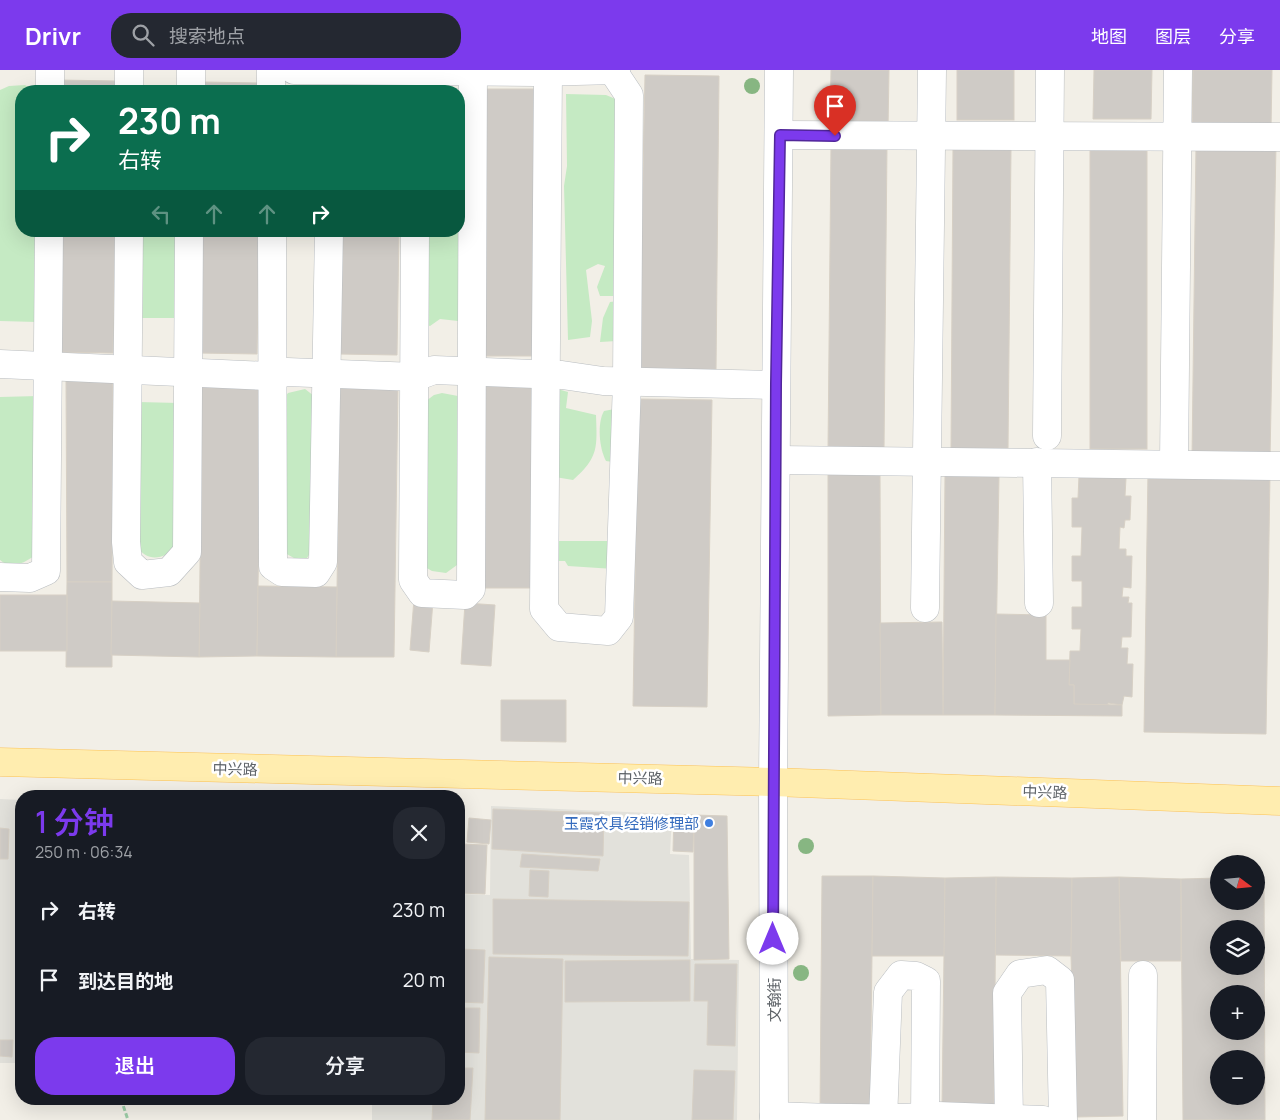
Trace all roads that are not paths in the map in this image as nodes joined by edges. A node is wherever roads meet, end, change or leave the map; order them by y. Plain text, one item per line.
1 (50, 70) edge
2 (129, 70) edge
3 (191, 70) edge
4 (271, 70) edge
5 (294, 70) edge
6 (331, 70) edge
7 (615, 70) edge
8 (779, 70) edge
9 (932, 70) edge
10 (1050, 70) edge
11 (1178, 70) edge
12 (473, 71) edge
13 (548, 71) edge
14 (415, 77) edge
15 (50, 85) edge
16 (129, 85) edge
17 (191, 85) edge
18 (271, 85) edge
19 (331, 85) edge
20 (780, 135) junction
21 (932, 136) junction
22 (1048, 136) junction
23 (1177, 136) junction
24 (1280, 137) edge
25 (49, 237) edge
26 (129, 237) edge
27 (189, 237) edge
28 (272, 237) edge
29 (329, 237) edge
30 (415, 237) edge
31 (0, 364) edge
32 (49, 366) junction
33 (129, 368) junction
34 (188, 371) junction
35 (472, 371) junction
36 (326, 374) junction
37 (547, 374) junction
38 (272, 375) junction
39 (415, 377) junction
40 (627, 382) junction
41 (776, 384) junction
42 (1047, 436) dead end
43 (777, 460) junction
44 (926, 461) junction
45 (1037, 462) junction
46 (1174, 464) junction
47 (1280, 466) edge
48 (0, 577) edge
49 (1040, 604) dead end
50 (925, 608) dead end
51 (0, 762) edge
52 (773, 782) junction
53 (1280, 801) edge
54 (1143, 975) dead end
55 (774, 1118) edge
56 (925, 1119) edge
57 (1009, 1119) edge
58 (883, 1120) edge
59 (1043, 1120) edge
60 (1063, 1120) edge
61 (1142, 1120) edge

1 - 15 street
2 - 16 street
3 - 17 street
4 - 18 street
5 - 6 street
6 - 14 street
6 - 19 street
7 - 13 street
7 - 40 street
8 - 20 street, 文翰街
9 - 21 street
10 - 22 street
11 - 23 street
12 - 13 street
12 - 14 street
12 - 35 street
13 - 37 street
20 - 21 street
20 - 41 street, 文翰街
21 - 22 street
21 - 44 street
22 - 23 street
22 - 42 street
23 - 24 street
23 - 46 street
25 - 32 street
26 - 33 street
27 - 34 street
28 - 38 street
29 - 36 street
30 - 39 street
31 - 32 street
32 - 33 street
32 - 48 street
33 - 34 street
33 - 34 street
34 - 38 street
35 - 37 street
35 - 39 street
35 - 39 street
36 - 38 street
36 - 38 street
36 - 39 street
37 - 40 street
37 - 40 street
40 - 41 street
41 - 43 street, 文翰街
43 - 44 street
43 - 52 street, 文翰街
44 - 45 street
44 - 50 street
45 - 46 street
45 - 49 street
46 - 47 street
51 - 52 main road, 中兴路
52 - 53 main road, 中兴路
52 - 55 street, 文翰街
54 - 61 street
55 - 58 street
56 - 57 street
56 - 58 street
56 - 58 street
57 - 59 street
57 - 60 street

